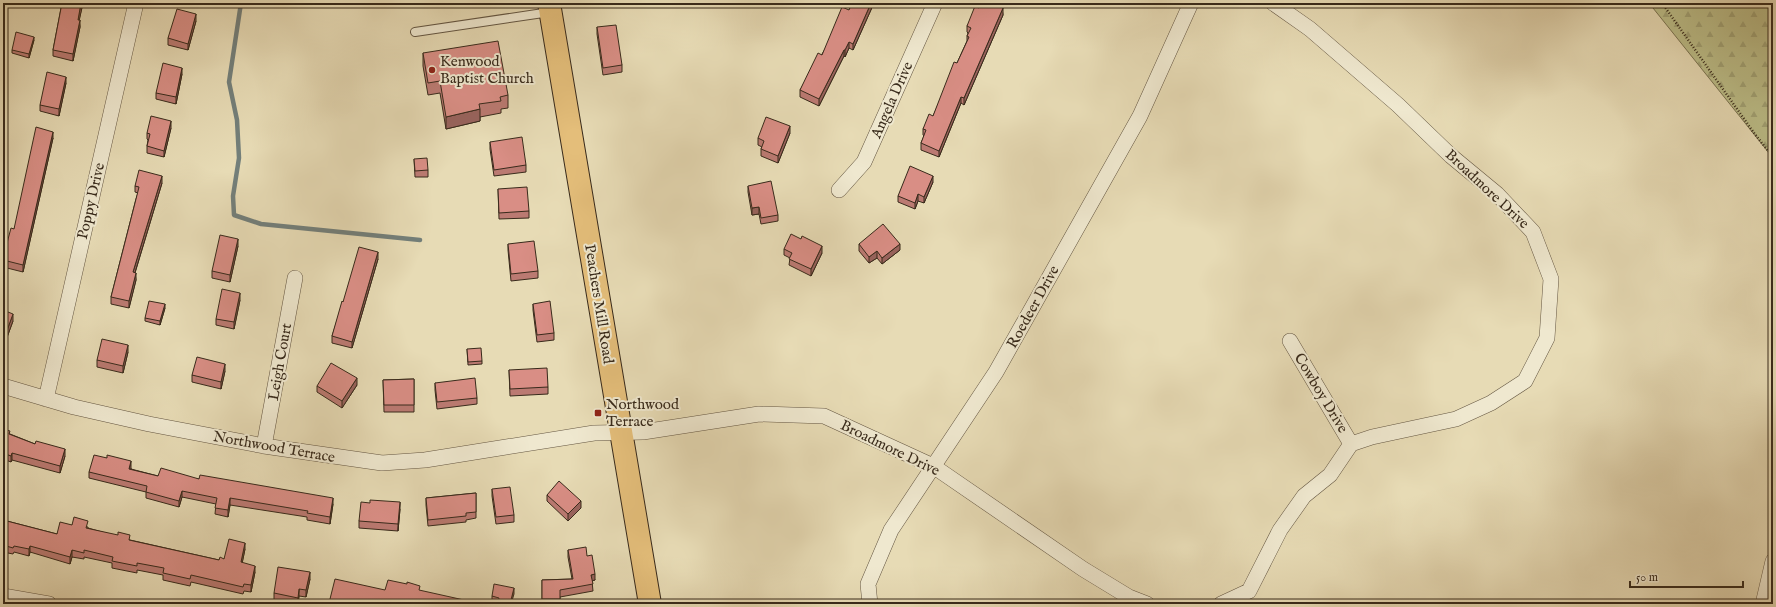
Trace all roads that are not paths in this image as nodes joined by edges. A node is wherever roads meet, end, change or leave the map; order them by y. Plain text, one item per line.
1 (136, 3) edge
2 (935, 3) edge
3 (1191, 3) edge
4 (1273, 3) edge
5 (550, 7) edge
6 (415, 32) dead end
7 (839, 190) dead end
8 (295, 278) dead end
9 (1290, 341) dead end
10 (3, 386) edge
11 (46, 399) junction
12 (620, 431) junction
13 (1352, 444) junction
14 (264, 446) junction
15 (933, 466) junction
16 (1773, 561) edge
17 (3, 596) edge
18 (49, 604) edge
19 (650, 604) edge
20 (870, 604) edge
21 (1147, 604) edge
22 (1220, 604) edge
23 (1763, 604) edge

1 - 11 street, Poppy Drive
2 - 7 street, Angela Drive
3 - 15 street, Roedeer Drive
4 - 13 street, Broadmore Drive
5 - 6 lane
5 - 12 main road, Peachers Mill Road
8 - 14 street, Leigh Court
9 - 13 street, Cowboy Drive
10 - 11 street, Northwood Terrace
11 - 14 street, Northwood Terrace
12 - 14 street, Northwood Terrace
12 - 15 street, Broadmore Drive
12 - 19 main road, Peachers Mill Road
13 - 22 street
15 - 20 street, Roedeer Drive
15 - 21 street, Broadmore Drive
16 - 23 street
17 - 18 street

